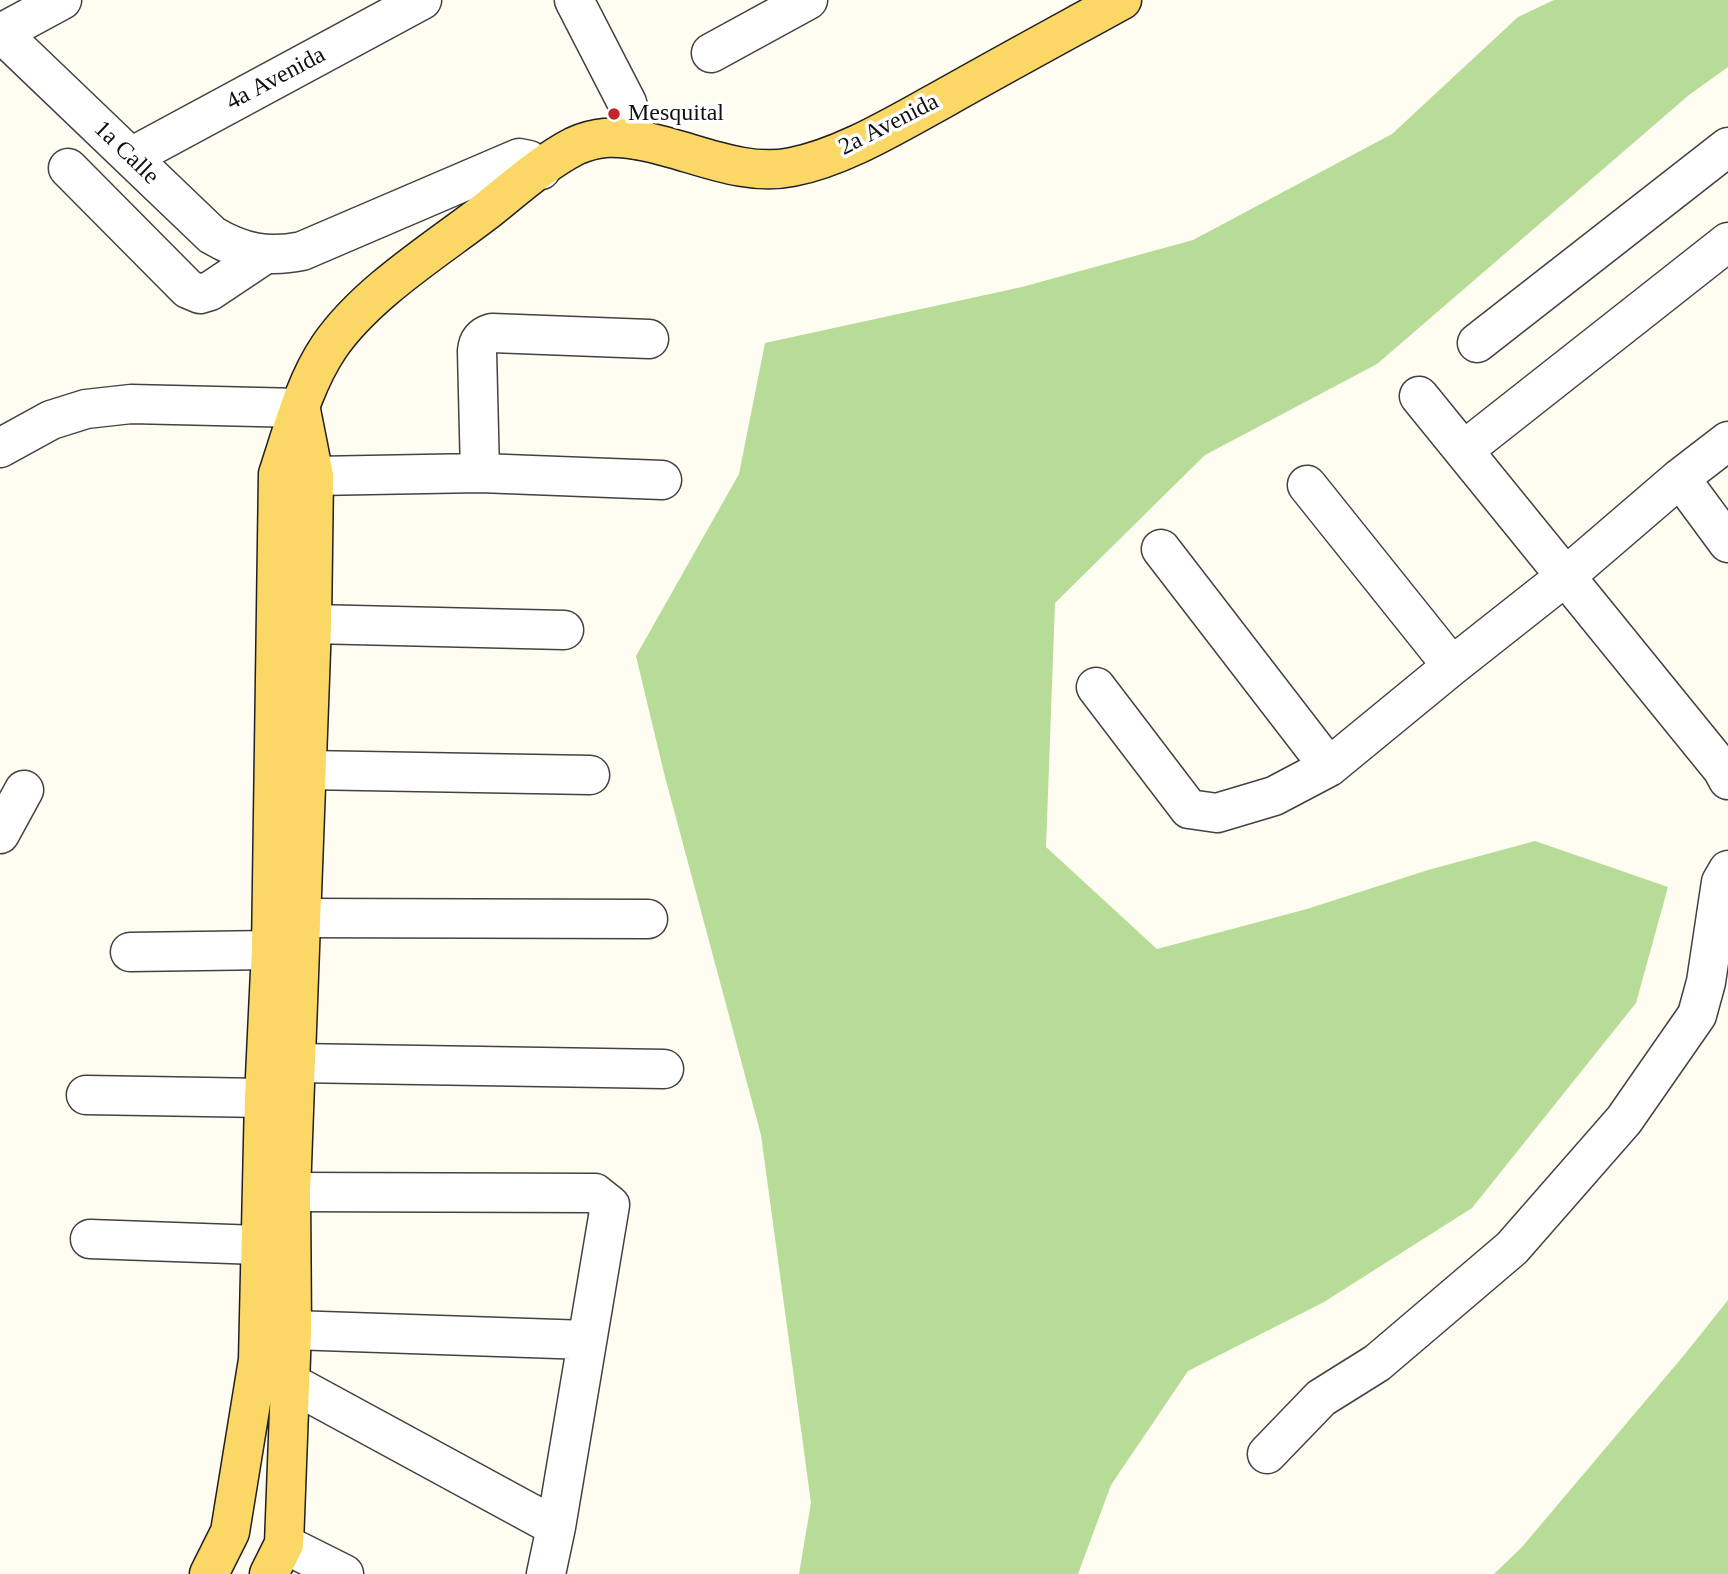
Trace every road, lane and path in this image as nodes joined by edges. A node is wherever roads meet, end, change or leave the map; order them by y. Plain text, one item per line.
1 (62, 0) edge
2 (422, 0) edge
3 (574, 0) edge
4 (808, 0) edge
5 (1122, 0) edge
6 (0, 32) edge
7 (711, 53) dead end
8 (638, 139) junction
9 (1728, 147) edge
10 (131, 158) junction
11 (68, 168) dead end
12 (541, 170) junction
13 (1728, 242) edge
14 (264, 255) junction
15 (649, 338) dead end
16 (1477, 343) dead end
17 (1419, 396) dead end
18 (300, 408) junction
19 (1728, 441) edge
20 (0, 448) edge
21 (1464, 450) junction
22 (480, 473) junction
23 (296, 475) junction
24 (1681, 478) junction
25 (662, 480) dead end
26 (1307, 485) dead end
27 (1728, 543) edge
28 (1161, 549) dead end
29 (1566, 576) junction
30 (312, 624) junction
31 (564, 629) dead end
32 (1452, 666) junction
33 (1096, 687) dead end
34 (1329, 767) junction
35 (306, 770) junction
36 (590, 775) dead end
37 (1728, 780) edge
38 (24, 790) dead end
39 (0, 834) edge
40 (1728, 870) edge
41 (300, 918) junction
42 (648, 919) dead end
43 (271, 950) junction
44 (130, 952) dead end
45 (296, 1063) junction
46 (664, 1069) dead end
47 (86, 1095) dead end
48 (264, 1098) junction
49 (291, 1192) junction
50 (90, 1239) dead end
51 (259, 1245) junction
52 (292, 1330) junction
53 (587, 1340) junction
54 (290, 1383) junction
55 (1267, 1454) dead end
56 (556, 1527) junction
57 (276, 1559) edge
58 (209, 1574) edge
59 (344, 1574) edge
60 (546, 1574) edge

1 - 6 street
2 - 10 street, 4a Avenida
3 - 8 street
4 - 7 street
5 - 8 main road, 2a Avenida
6 - 10 street, 1a Calle
8 - 12 main road, 2a Avenida
9 - 16 street
10 - 14 street, 1a Calle
11 - 14 street
12 - 14 street
12 - 18 main road, 2a Avenida
13 - 21 street
15 - 22 street
17 - 21 street
18 - 20 street
18 - 23 main road
19 - 24 street
21 - 29 street
22 - 23 street
22 - 25 street
23 - 30 main road
23 - 43 main road
24 - 27 street
24 - 29 street
26 - 32 street
28 - 34 street
29 - 32 street
29 - 37 street
30 - 31 street
30 - 35 main road
32 - 34 street
33 - 34 street
35 - 36 street
35 - 41 main road
38 - 39 street
40 - 55 street
41 - 42 street
41 - 45 main road
43 - 44 street
43 - 48 main road
45 - 46 street
45 - 49 main road
47 - 48 street
48 - 51 main road
49 - 52 main road
49 - 53 street
50 - 51 street
51 - 58 main road
52 - 53 street
52 - 54 main road
53 - 56 street
54 - 56 street
54 - 57 main road
56 - 60 street
57 - 59 street

